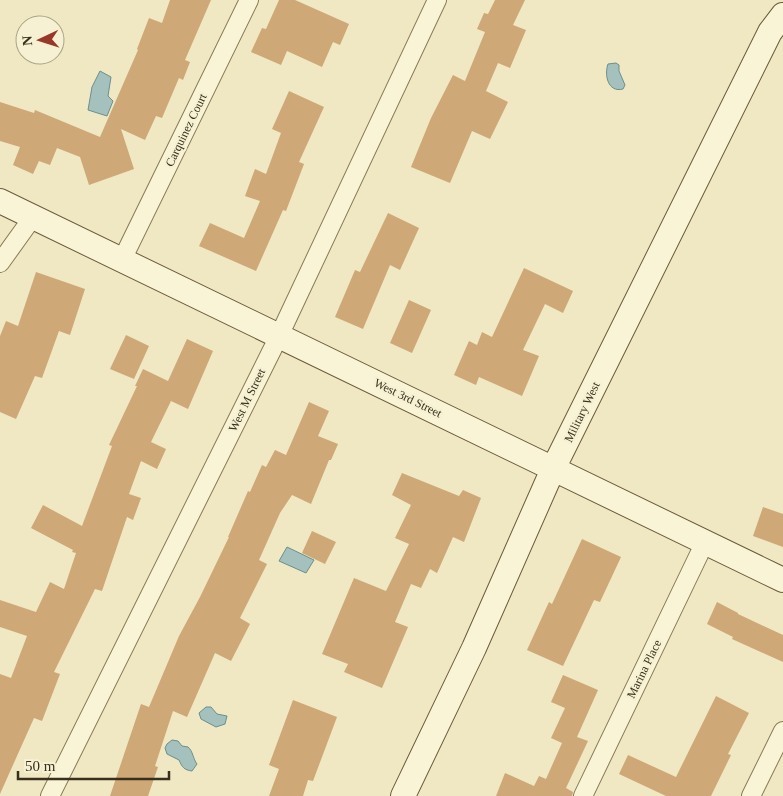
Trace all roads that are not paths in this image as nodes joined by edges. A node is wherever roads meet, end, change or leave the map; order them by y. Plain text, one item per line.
1 (249, 0) edge
2 (437, 0) edge
3 (774, 0) edge
4 (776, 24) edge
5 (0, 201) edge
6 (33, 217) junction
7 (122, 260) junction
8 (0, 263) edge
9 (279, 336) junction
10 (553, 469) junction
11 (705, 542) junction
12 (783, 580) edge
13 (783, 731) edge
14 (50, 796) edge
15 (403, 796) edge
16 (583, 796) edge
17 (751, 796) edge

1 - 7 street, Carquinez Court
2 - 9 street, West M Street
3 - 4 main road, Military West
4 - 10 main road, Military West
5 - 6 main road, West 3rd Street
6 - 7 main road, West 3rd Street
6 - 8 street
7 - 9 main road, West 3rd Street
9 - 10 main road, West 3rd Street
9 - 14 street, West M Street
10 - 11 main road, West 3rd Street
10 - 15 main road, Military West
11 - 12 main road, West 3rd Street
11 - 16 street, Marina Place
13 - 17 street

